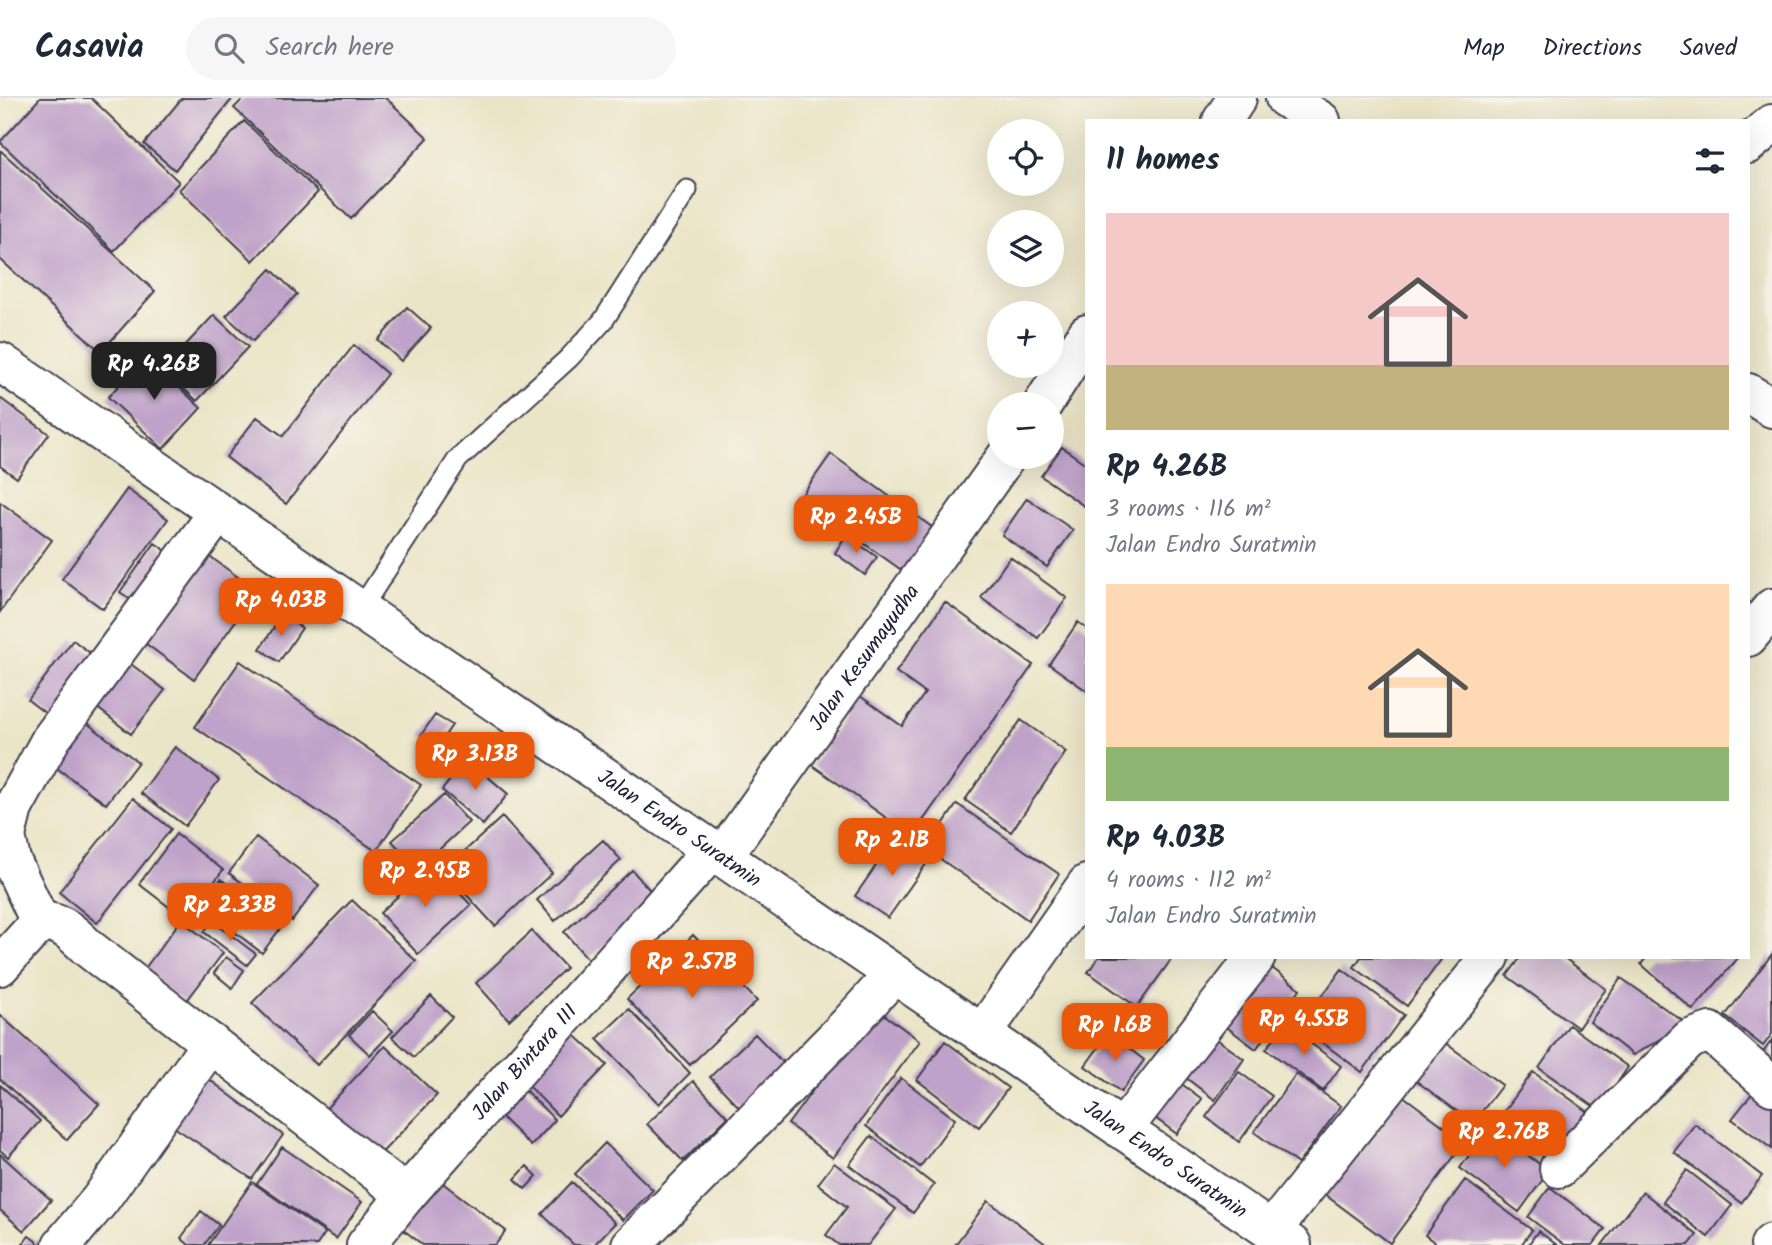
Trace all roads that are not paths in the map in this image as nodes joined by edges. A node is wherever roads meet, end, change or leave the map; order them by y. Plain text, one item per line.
1 (1237, 98) edge
2 (1285, 98) edge
3 (1223, 119) edge
4 (1318, 119) edge
5 (1772, 124) edge
6 (1750, 142) edge
7 (687, 190) dead end
8 (1085, 337) edge
9 (0, 362) edge
10 (1050, 392) edge
11 (1750, 394) edge
12 (1772, 408) edge
13 (997, 469) edge
14 (218, 513) junction
15 (1772, 608) edge
16 (360, 610) junction
17 (1750, 635) edge
18 (717, 854) junction
19 (1085, 887) edge
20 (40, 922) junction
21 (1254, 959) edge
22 (1489, 959) edge
23 (0, 966) edge
24 (894, 974) junction
25 (982, 1034) junction
26 (211, 1044) junction
27 (1772, 1086) edge
28 (1122, 1130) junction
29 (1559, 1168) dead end
30 (406, 1195) junction
31 (1282, 1238) edge
32 (62, 1245) edge
33 (366, 1245) edge
34 (631, 1245) edge

1 - 3 street
2 - 4 street
5 - 6 street
7 - 16 lane
8 - 10 street
9 - 14 street, Jalan Endro Suratmin
11 - 12 street
13 - 18 street, Jalan Kesumayudha
14 - 16 street, Jalan Endro Suratmin
14 - 20 street
15 - 17 street
16 - 18 street, Jalan Endro Suratmin
18 - 24 street, Jalan Endro Suratmin
18 - 30 street, Jalan Bintara III
19 - 25 street
20 - 23 street
20 - 26 street
21 - 28 street
22 - 31 street
24 - 25 street, Jalan Endro Suratmin
24 - 34 street
25 - 28 street, Jalan Endro Suratmin
26 - 30 street
26 - 32 street
27 - 29 street
28 - 31 street, Jalan Endro Suratmin
30 - 33 street, Jalan Bintara III

